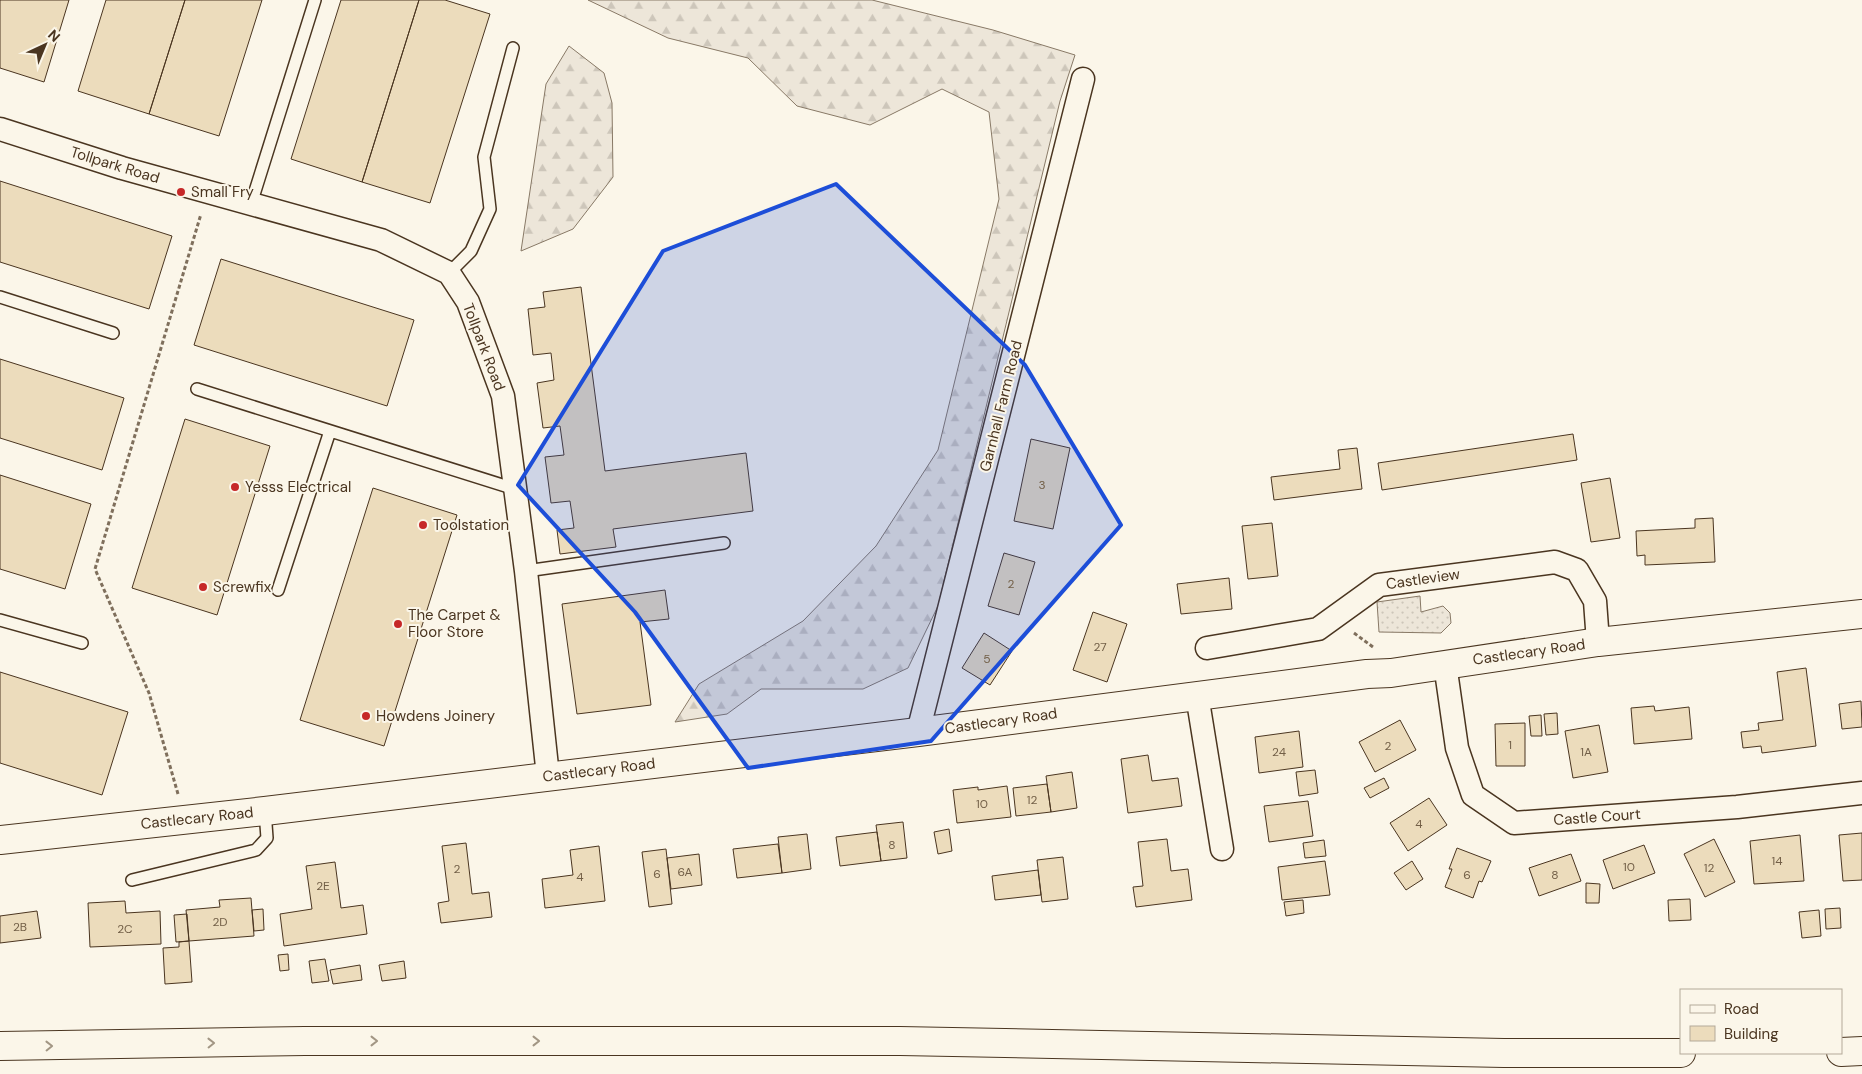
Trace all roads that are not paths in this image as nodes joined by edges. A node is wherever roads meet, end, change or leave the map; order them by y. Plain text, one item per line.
1 (316, 0) edge
2 (513, 48) dead end
3 (1083, 79) dead end
4 (0, 129) edge
5 (251, 204) junction
6 (449, 273) junction
7 (0, 297) edge
8 (113, 333) dead end
9 (197, 389) dead end
10 (330, 431) junction
11 (515, 488) junction
12 (724, 544) dead end
13 (526, 571) junction
14 (278, 590) dead end
15 (1862, 614) edge
16 (0, 620) edge
17 (1598, 642) junction
18 (82, 643) dead end
19 (1207, 648) dead end
20 (1445, 664) junction
21 (1197, 695) junction
22 (918, 732) junction
23 (548, 776) junction
24 (1862, 793) edge
25 (265, 811) junction
26 (0, 840) edge
27 (1222, 849) dead end
28 (132, 880) dead end
29 (0, 1046) edge
30 (1862, 1051) edge
31 (1680, 1052) edge
32 (1842, 1052) edge

1 - 5 lane
2 - 6 lane
3 - 22 street, Garnhall Farm Road
4 - 5 street, Tollpark Road
5 - 6 street, Tollpark Road
6 - 11 street, Tollpark Road
7 - 8 lane
9 - 10 lane
10 - 11 lane
10 - 14 lane
11 - 13 street, Tollpark Road
12 - 13 lane
13 - 23 street, Tollpark Road
15 - 17 main road, Castlecary Road
16 - 18 lane
17 - 19 street, Castleview
17 - 20 main road, Castlecary Road
20 - 21 main road, Castlecary Road
20 - 24 street, Castle Court
21 - 22 main road, Castlecary Road
21 - 27 street
22 - 23 main road, Castlecary Road
23 - 25 main road, Castlecary Road
25 - 26 main road, Castlecary Road
25 - 28 lane
29 -> 31 main road
30 - 32 main road

